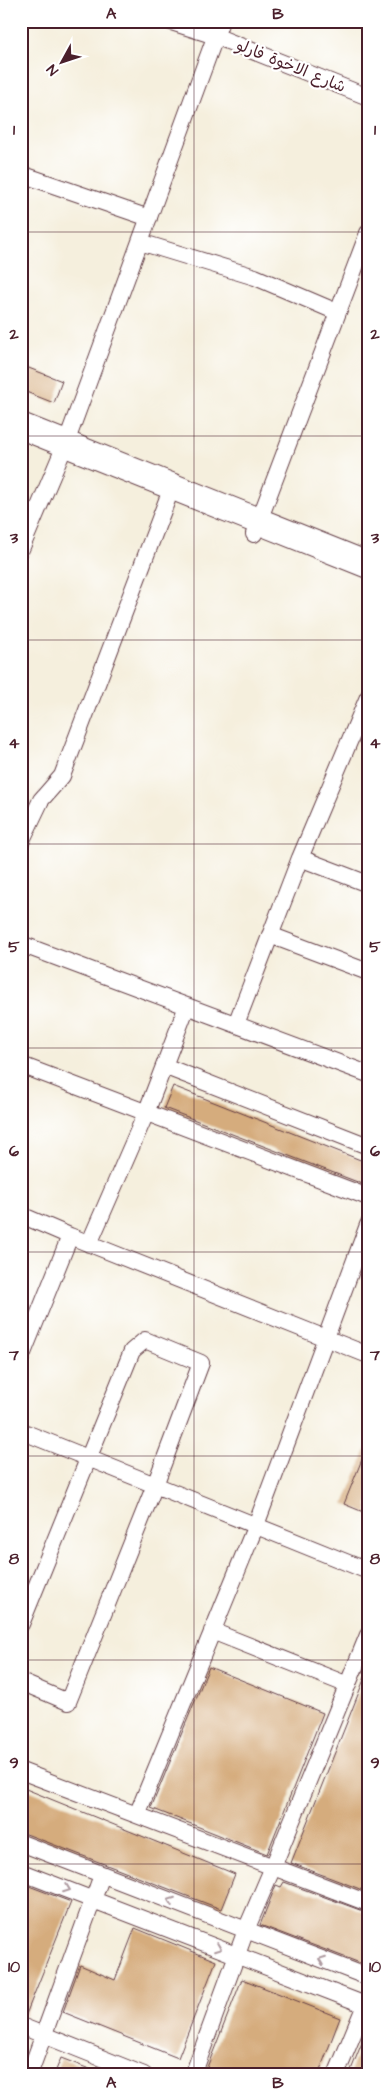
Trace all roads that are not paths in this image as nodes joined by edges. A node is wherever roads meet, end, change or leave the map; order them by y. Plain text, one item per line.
1 (168, 21) edge
2 (218, 29) edge
3 (368, 97) edge
4 (21, 174) edge
5 (149, 218) junction
6 (368, 233) edge
7 (140, 242) junction
8 (338, 312) junction
9 (21, 426) edge
10 (21, 443) edge
11 (63, 451) junction
12 (167, 500) junction
13 (256, 528) junction
14 (21, 549) edge
15 (368, 565) edge
16 (368, 577) edge
17 (368, 697) edge
18 (21, 842) edge
19 (300, 858) junction
20 (368, 884) edge
21 (270, 934) junction
22 (21, 944) edge
23 (368, 972) edge
24 (187, 1006) junction
25 (236, 1024) junction
26 (21, 1065) edge
27 (164, 1066) junction
28 (368, 1074) edge
29 (146, 1113) junction
30 (368, 1146) edge
31 (368, 1197) edge
32 (21, 1214) edge
33 (368, 1225) edge
34 (70, 1236) junction
35 (89, 1244) junction
36 (325, 1338) junction
37 (368, 1355) edge
38 (21, 1358) edge
39 (21, 1430) edge
40 (89, 1458) junction
41 (155, 1485) junction
42 (256, 1525) junction
43 (368, 1571) edge
44 (21, 1624) edge
45 (212, 1631) junction
46 (368, 1635) edge
47 (21, 1682) edge
48 (348, 1685) junction
49 (21, 1771) edge
50 (137, 1815) junction
51 (21, 1843) edge
52 (273, 1867) junction
53 (21, 1872) edge
54 (102, 1874) junction
55 (91, 1899) junction
56 (368, 1903) edge
57 (246, 1930) junction
58 (238, 1956) junction
59 (368, 1977) edge
60 (367, 2003) edge
61 (21, 2026) edge
62 (43, 2035) junction
63 (29, 2075) edge
64 (144, 2075) edge
65 (192, 2075) edge
66 (336, 2075) edge

1 - 2 street, شارع الاخوة فارلو
2 - 3 street, شارع الاخوة فارلو
2 - 5 street
4 - 5 street
5 - 7 street
6 - 8 street
7 - 8 street
7 - 11 street
8 - 13 street
9 - 11 main road
10 - 11 main road
11 - 12 main road
11 - 13 main road
11 - 14 street
12 - 13 main road
12 - 18 street
13 - 15 main road
13 - 16 main road
17 - 19 street
19 - 20 street
19 - 21 street
21 - 23 street
21 - 25 street
22 - 24 street
24 - 25 street
24 - 27 street
25 - 28 street
26 - 29 street
27 - 29 street
27 - 30 street
29 - 31 street
29 - 35 street
32 - 34 street
33 - 36 street
34 - 35 street
34 - 38 street
35 - 36 street
36 - 37 street
36 - 42 street
39 - 40 street
40 - 41 street
40 - 41 street
40 - 44 street
41 - 42 street
41 - 47 street
42 - 43 street
42 - 45 street
45 - 48 street
45 - 50 street
46 - 48 street
48 - 52 street
49 - 50 street
50 - 52 street
51 - 54 street
52 - 56 street
52 - 57 street
53 -> 55 street
54 - 55 street
57 -> 54 street
55 -> 58 street
55 - 62 street
57 - 58 street
59 -> 57 street
58 - 60 street
58 - 65 street
60 - 66 street
61 - 62 street
62 - 63 street
62 - 64 street

